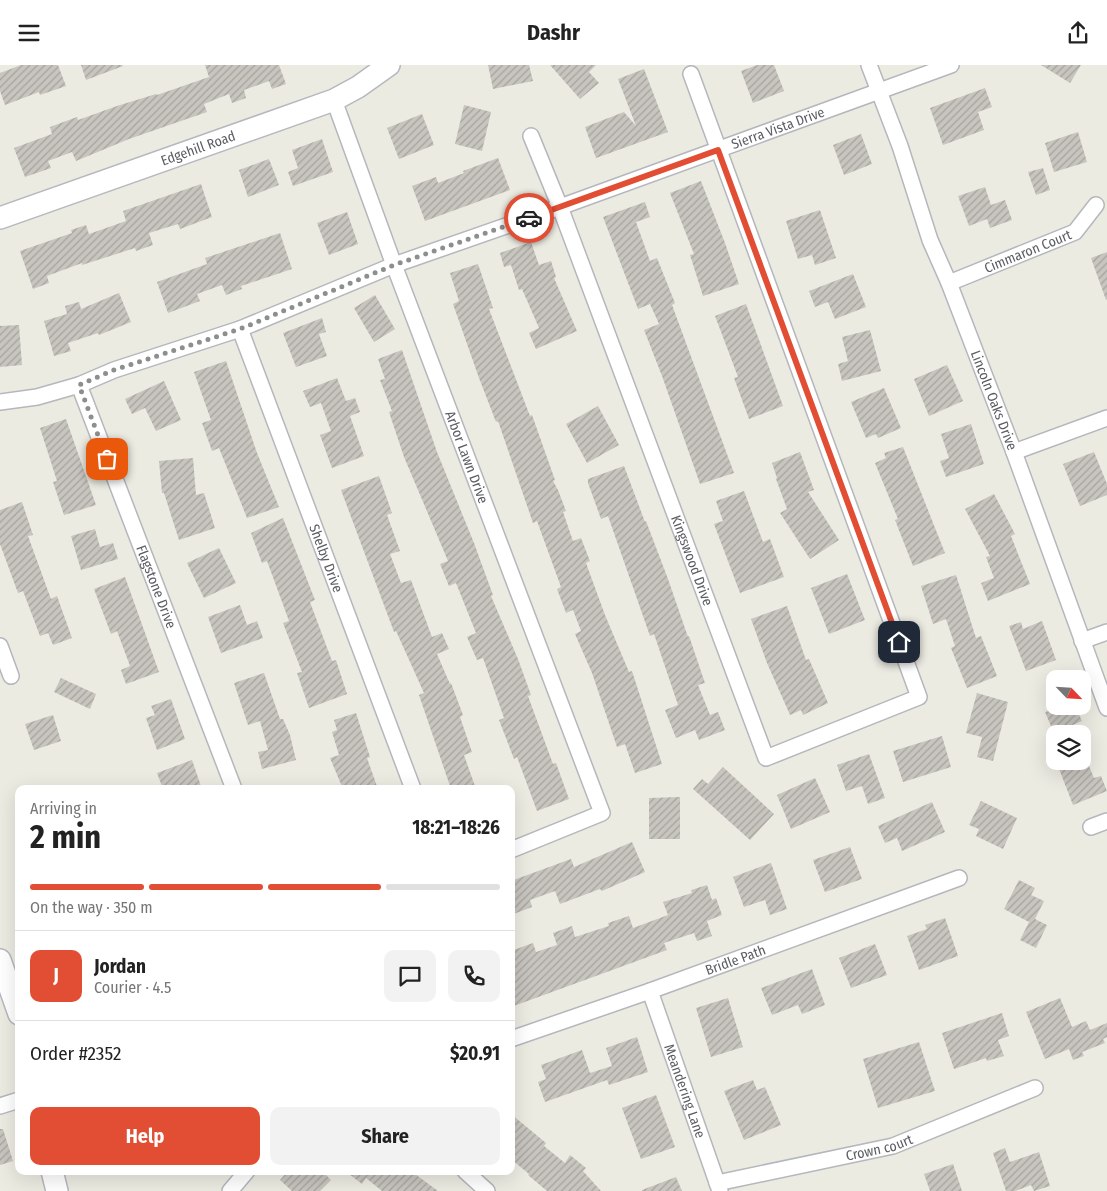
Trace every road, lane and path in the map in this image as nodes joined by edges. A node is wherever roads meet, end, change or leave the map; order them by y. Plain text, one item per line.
1 (389, 65) edge
2 (869, 65) edge
3 (952, 65) edge
4 (691, 74) dead end
5 (879, 92) junction
6 (334, 100) junction
7 (531, 136) dead end
8 (718, 150) junction
9 (1096, 205) dead end
10 (560, 207) junction
11 (0, 218) edge
12 (394, 265) junction
13 (949, 283) junction
14 (240, 329) junction
15 (79, 385) junction
16 (0, 402) edge
17 (1107, 418) edge
18 (1014, 452) junction
19 (1107, 632) edge
20 (1082, 641) junction
21 (0, 646) edge
22 (11, 676) dead end
23 (1107, 708) edge
24 (232, 785) edge
25 (411, 785) edge
26 (1107, 821) edge
27 (1091, 827) dead end
28 (515, 848) edge
29 (958, 878) dead end
30 (0, 960) edge
31 (650, 991) junction
32 (15, 1003) edge
33 (515, 1038) edge
34 (1036, 1088) dead end
35 (15, 1100) edge
36 (0, 1106) edge
37 (53, 1175) edge
38 (244, 1175) edge
39 (469, 1175) edge
40 (718, 1187) edge
41 (57, 1191) edge
42 (230, 1191) edge
43 (487, 1191) edge

1 - 6 street, Edgehill Road
2 - 5 street, Lincoln Oaks Drive
3 - 5 street, Sierra Vista Drive
4 - 8 street
5 - 8 street, Sierra Vista Drive
5 - 13 street, Lincoln Oaks Drive
6 - 11 street, Edgehill Road
6 - 12 street, Arbor Lawn Drive
7 - 10 street
8 - 10 street, Sierra Vista Drive
8 - 10 street, Kingswood Drive
9 - 13 street, Cimmaron Court
10 - 12 street, Sierra Vista Drive
12 - 14 street, Sierra Vista Drive
12 - 28 street, Arbor Lawn Drive
13 - 18 street, Lincoln Oaks Drive
14 - 15 street, Sierra Vista Drive
14 - 25 street, Shelby Drive
15 - 16 street, Sierra Vista Drive
15 - 24 street, Flagstone Drive
17 - 18 street
18 - 20 street, Lincoln Oaks Drive
19 - 20 street
20 - 23 street, Lincoln Oaks Drive
21 - 22 street
26 - 27 street
29 - 31 street, Bridle Path
30 - 32 street
31 - 33 street, Bridle Path
31 - 40 street, Meandering Lane
34 - 40 street, Crown court
35 - 36 street
37 - 41 street
38 - 42 street
39 - 43 street

